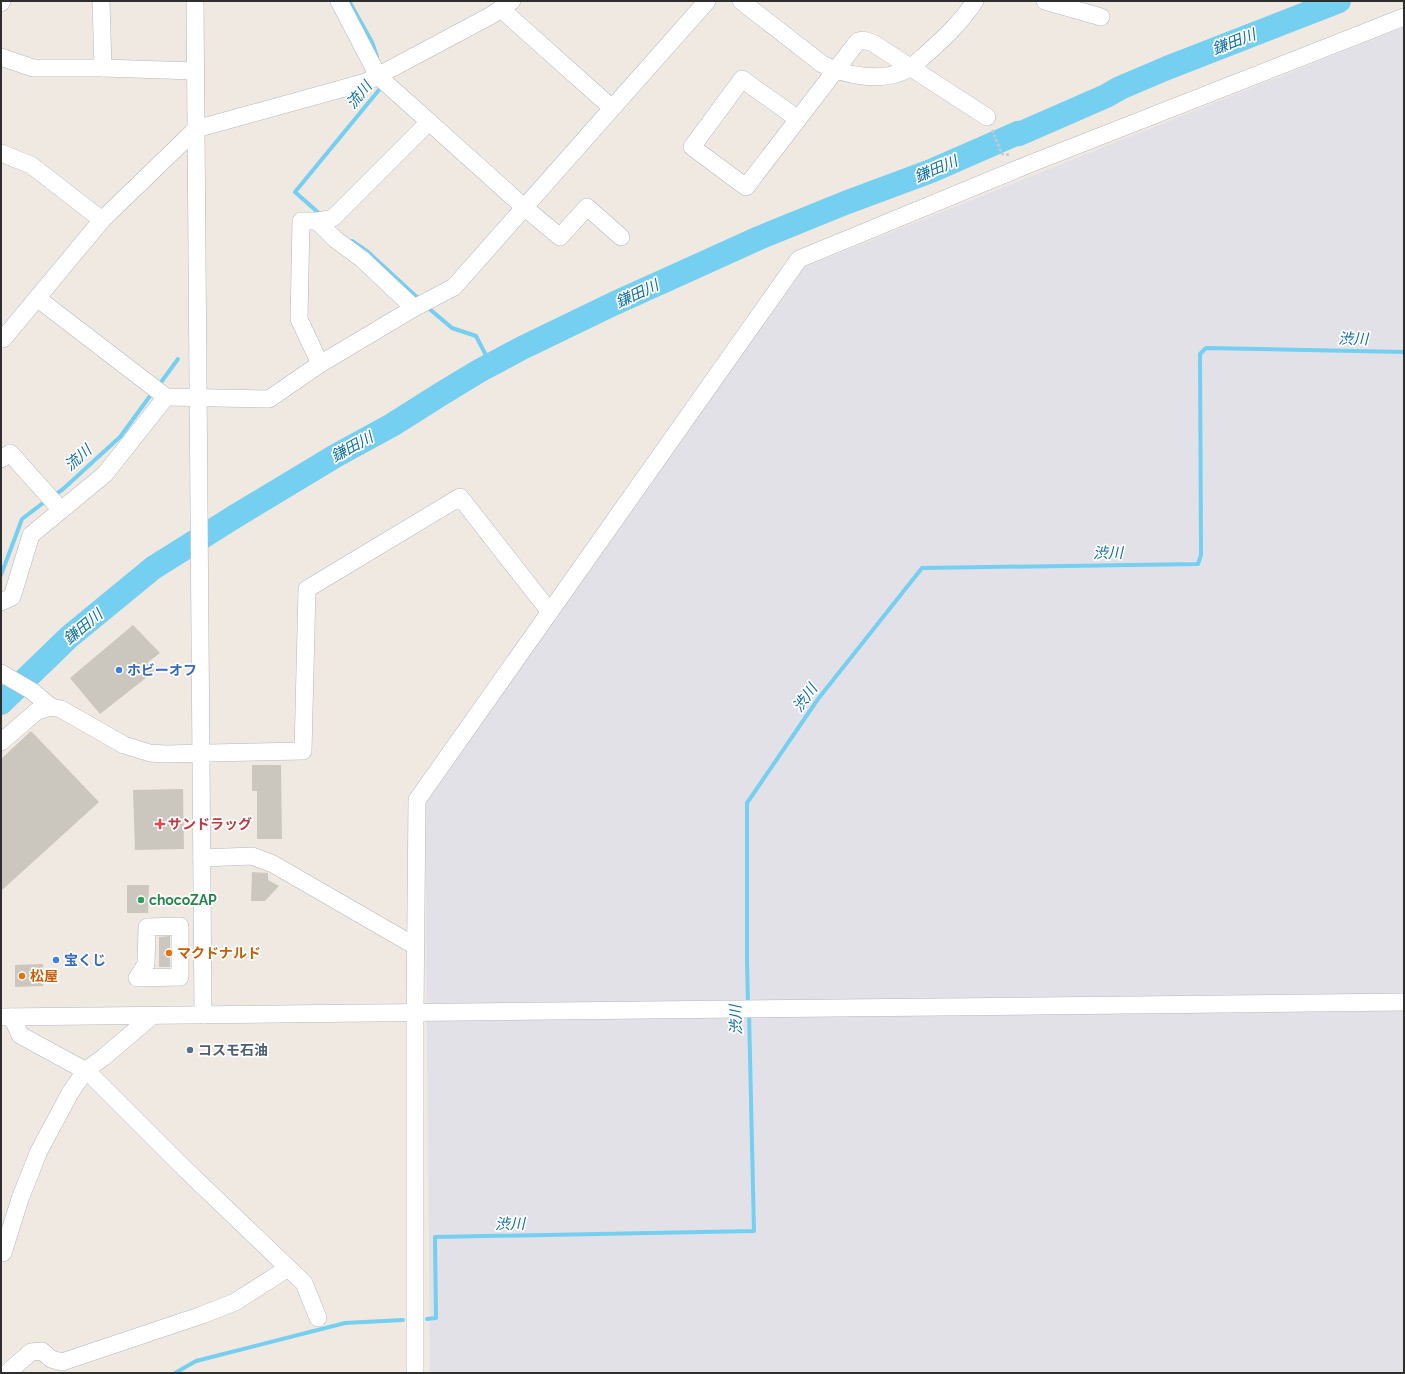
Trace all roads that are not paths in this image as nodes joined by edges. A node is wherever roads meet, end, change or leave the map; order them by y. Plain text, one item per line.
1 (101, 1) edge
2 (195, 1) edge
3 (339, 1) edge
4 (707, 1) edge
5 (741, 1) edge
6 (976, 1) edge
7 (1046, 1) edge
8 (506, 5) edge
9 (1101, 17) dead end
10 (1404, 17) edge
11 (1, 57) edge
12 (911, 67) junction
13 (103, 68) junction
14 (195, 71) junction
15 (835, 71) junction
16 (378, 76) junction
17 (612, 108) junction
18 (987, 117) road end
19 (798, 119) junction
20 (429, 122) junction
21 (196, 129) junction
22 (1, 152) edge
23 (525, 208) junction
24 (102, 220) junction
25 (317, 221) junction
26 (621, 237) dead end
27 (37, 298) junction
28 (414, 308) junction
29 (1, 338) edge
30 (320, 364) junction
31 (166, 397) junction
32 (199, 397) junction
33 (1, 459) edge
34 (61, 510) junction
35 (1, 602) edge
36 (550, 612) junction
37 (2, 673) edge
38 (51, 707) junction
39 (1, 742) edge
40 (201, 753) junction
41 (202, 858) junction
42 (415, 946) junction
43 (1404, 1002) edge
44 (415, 1013) junction
45 (203, 1015) junction
46 (152, 1016) junction
47 (7, 1017) edge
48 (85, 1071) junction
49 (1, 1252) edge
50 (288, 1268) junction
51 (318, 1318) dead end
52 (7, 1373) edge
53 (415, 1373) edge

1 - 13 street
2 - 14 street
3 - 16 street
4 - 17 street
5 - 15 street
6 - 12 street
7 - 9 street
8 - 16 street
8 - 17 street
10 - 36 street
11 - 13 street
12 - 15 street
12 - 15 street
12 - 18 street
13 - 14 street
14 - 21 street
15 - 19 street
16 - 20 street
16 - 21 street
17 - 23 street
19 - 19 street
20 - 23 street
20 - 25 street
21 - 24 street
21 - 32 street
22 - 24 street
23 - 26 street
23 - 28 street
24 - 27 street
25 - 28 street
25 - 30 street
27 - 29 street
27 - 31 street
28 - 30 street
30 - 32 street
31 - 32 street
31 - 34 street
32 - 40 street
33 - 34 street
34 - 35 street
36 - 40 street
36 - 42 street
37 - 38 street
38 - 39 street
38 - 40 street
40 - 41 street
41 - 42 street
41 - 45 street
42 - 44 street
43 - 44 street
44 - 45 street
44 - 53 street
45 - 46 street
46 - 47 street
46 - 48 street
47 - 48 street
48 - 49 street
48 - 50 street
50 - 51 street
50 - 52 street

